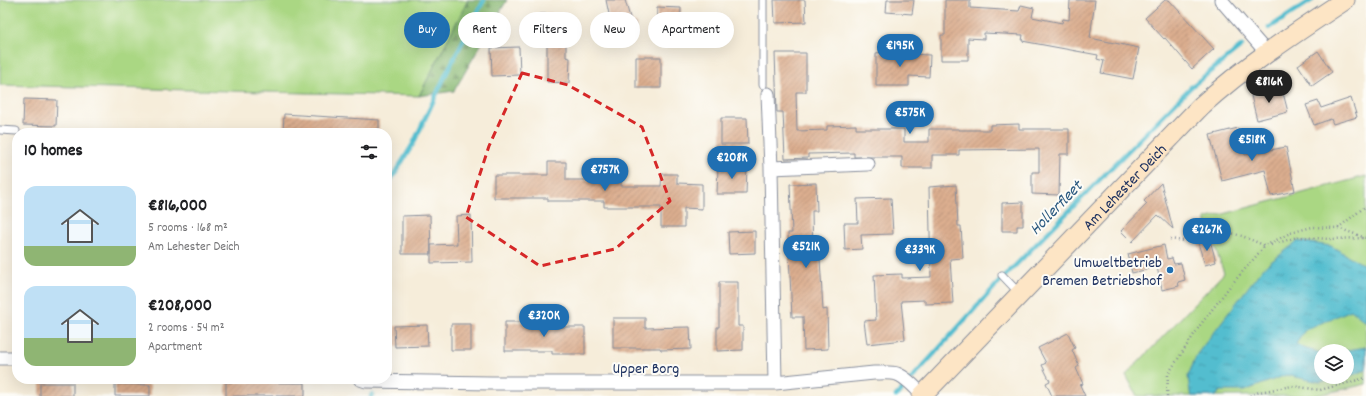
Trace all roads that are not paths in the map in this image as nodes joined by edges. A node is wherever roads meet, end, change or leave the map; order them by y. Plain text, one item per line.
1 (763, 0) edge
2 (1221, 0) edge
3 (1345, 0) edge
4 (1267, 53) junction
5 (765, 89) joint
6 (0, 130) edge
7 (12, 131) edge
8 (868, 164) dead end
9 (771, 168) junction
10 (1004, 278) dead end
11 (1021, 294) junction
12 (0, 358) edge
13 (12, 358) edge
14 (392, 381) edge
15 (775, 383) junction
16 (915, 389) edge

1 - 5 lane
2 - 4 street
3 - 4 street, Am Lehester Deich
4 - 11 street, Am Lehester Deich
5 - 9 street
6 - 7 lane
8 - 9 street
9 - 15 street
10 - 11 lane
11 - 16 street, Am Lehester Deich
12 - 13 street
14 - 15 street, Upper Borg
15 - 16 street, Upper Borg

